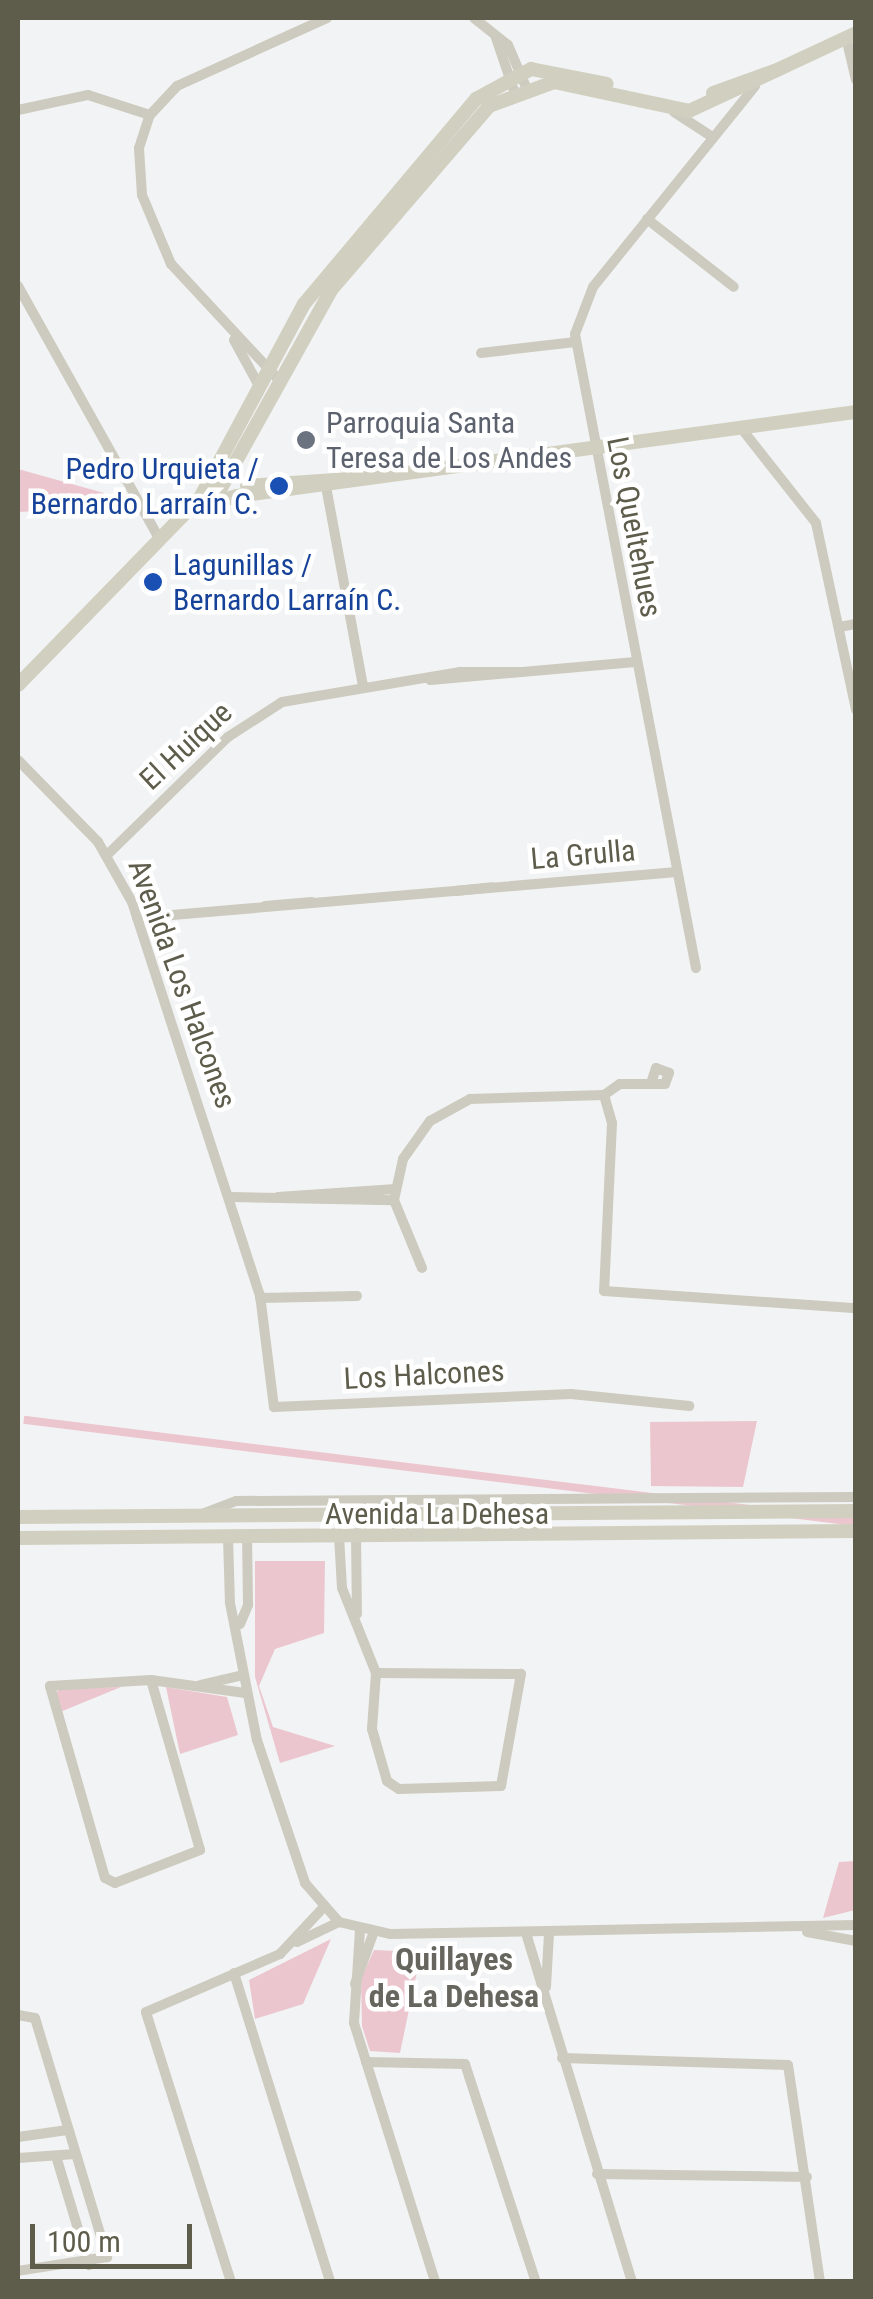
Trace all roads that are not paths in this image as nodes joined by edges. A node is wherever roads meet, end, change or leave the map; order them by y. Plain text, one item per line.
1 (327, 18) edge
2 (474, 18) edge
3 (851, 35) edge
4 (777, 70) junction
5 (856, 80) edge
6 (518, 81) junction
7 (755, 86) junction
8 (18, 110) edge
9 (673, 112) junction
10 (150, 115) junction
11 (711, 136) junction
12 (647, 219) junction
13 (18, 286) edge
14 (734, 287) dead end
15 (233, 339) junction
16 (575, 342) junction
17 (482, 354) dead end
18 (272, 373) junction
19 (258, 384) junction
20 (856, 412) edge
21 (741, 428) junction
22 (593, 447) junction
23 (238, 458) junction
24 (325, 483) junction
25 (259, 485) junction
26 (221, 488) junction
27 (196, 505) junction
28 (159, 538) junction
29 (856, 624) edge
30 (839, 627) junction
31 (636, 662) junction
32 (18, 685) edge
33 (364, 686) junction
34 (856, 710) edge
35 (18, 760) edge
36 (107, 855) junction
37 (677, 872) junction
38 (137, 918) junction
39 (696, 968) dead end
40 (652, 1080) dead end
41 (604, 1094) junction
42 (395, 1194) junction
43 (232, 1197) junction
44 (422, 1268) dead end
45 (357, 1296) dead end
46 (260, 1298) junction
47 (856, 1308) edge
48 (689, 1406) dead end
49 (856, 1497) edge
50 (779, 1504) junction
51 (856, 1511) edge
52 (18, 1517) edge
53 (856, 1532) edge
54 (228, 1536) junction
55 (248, 1536) junction
56 (339, 1536) junction
57 (356, 1536) junction
58 (18, 1538) edge
59 (341, 1574) junction
60 (354, 1574) junction
61 (248, 1578) junction
62 (230, 1580) junction
63 (357, 1614) junction
64 (240, 1624) junction
65 (376, 1673) junction
66 (243, 1675) junction
67 (151, 1680) junction
68 (199, 1685) junction
69 (245, 1694) junction
70 (322, 1909) junction
71 (339, 1922) junction
72 (856, 1926) edge
73 (360, 1930) junction
74 (807, 1932) junction
75 (526, 1933) junction
76 (549, 1933) junction
77 (373, 1934) junction
78 (856, 1942) edge
79 (291, 1944) junction
80 (234, 1973) junction
81 (546, 1998) junction
82 (350, 1999) junction
83 (18, 2015) edge
84 (562, 2058) junction
85 (366, 2062) junction
86 (68, 2130) junction
87 (18, 2137) edge
88 (75, 2154) junction
89 (56, 2156) junction
90 (18, 2158) edge
91 (597, 2174) junction
92 (808, 2177) junction
93 (89, 2265) junction
94 (18, 2271) edge
95 (231, 2282) edge
96 (330, 2282) edge
97 (435, 2282) edge
98 (536, 2282) edge
99 (632, 2282) edge
100 (820, 2282) edge

1 - 10 street
2 - 6 street
3 - 4 street
3 - 5 street
4 - 6 street
4 - 7 street
6 - 9 street
6 - 18 street
7 - 9 street
7 - 11 street, Los Queltehues
8 - 10 street
9 - 11 street
10 - 15 street
11 - 12 street, Los Queltehues
12 - 14 street
12 - 16 street, Los Queltehues
13 - 28 street
15 - 18 street
15 - 19 street
16 - 17 street
16 - 22 street, Los Queltehues
18 - 19 street
18 - 23 street
19 - 27 street
20 - 21 street
21 - 22 street
21 - 30 street
22 - 24 street
22 - 31 street, Los Queltehues
23 - 25 street
23 - 26 street
24 - 25 street
24 - 27 street
24 - 33 street
25 - 26 street
26 - 27 street
27 - 28 street
28 - 32 street
29 - 30 street
30 - 34 street
31 - 33 street, El Huique
31 - 37 street, Los Queltehues
33 - 36 street, El Huique
35 - 36 street, Avenida Los Halcones
36 - 38 street, Avenida Los Halcones
37 - 38 street, La Grulla
37 - 39 street, Los Queltehues
38 - 43 street, Avenida Los Halcones
40 - 41 street
41 - 42 street
41 - 47 street
42 - 43 street
42 - 44 street
43 - 46 street, Los Halcones
45 - 46 street
46 - 48 street, Los Halcones
49 - 50 street
50 - 51 street, Avenida La Dehesa
50 - 52 street, Avenida La Dehesa
53 - 57 street, Avenida La Dehesa
54 - 55 street, Avenida La Dehesa
54 - 58 street, Avenida La Dehesa
54 - 62 street
55 - 56 street, Avenida La Dehesa
55 - 61 street
56 - 57 street, Avenida La Dehesa
56 - 59 street
57 - 60 street
59 - 60 street
59 - 63 street
60 - 63 street
61 - 62 street
61 - 64 street
62 - 64 street
63 - 65 street
64 - 66 street
65 - 65 street
66 - 68 street
66 - 69 street
67 - 67 street
67 - 68 street
68 - 69 street
69 - 70 street
70 - 71 street
70 - 79 street
71 - 73 street
71 - 79 street
72 - 74 street
73 - 77 street
73 - 82 street
74 - 76 street
74 - 78 street
75 - 76 street
75 - 77 street
75 - 81 street
76 - 81 street
77 - 82 street
79 - 80 street
80 - 95 street
80 - 96 street
81 - 84 street
82 - 85 street
83 - 86 street
84 - 91 street
84 - 92 street
85 - 97 street
85 - 98 street
86 - 87 street
86 - 88 street
88 - 89 street
88 - 93 street
89 - 90 street
89 - 93 street
91 - 92 street
91 - 99 street
92 - 100 street
93 - 94 street

